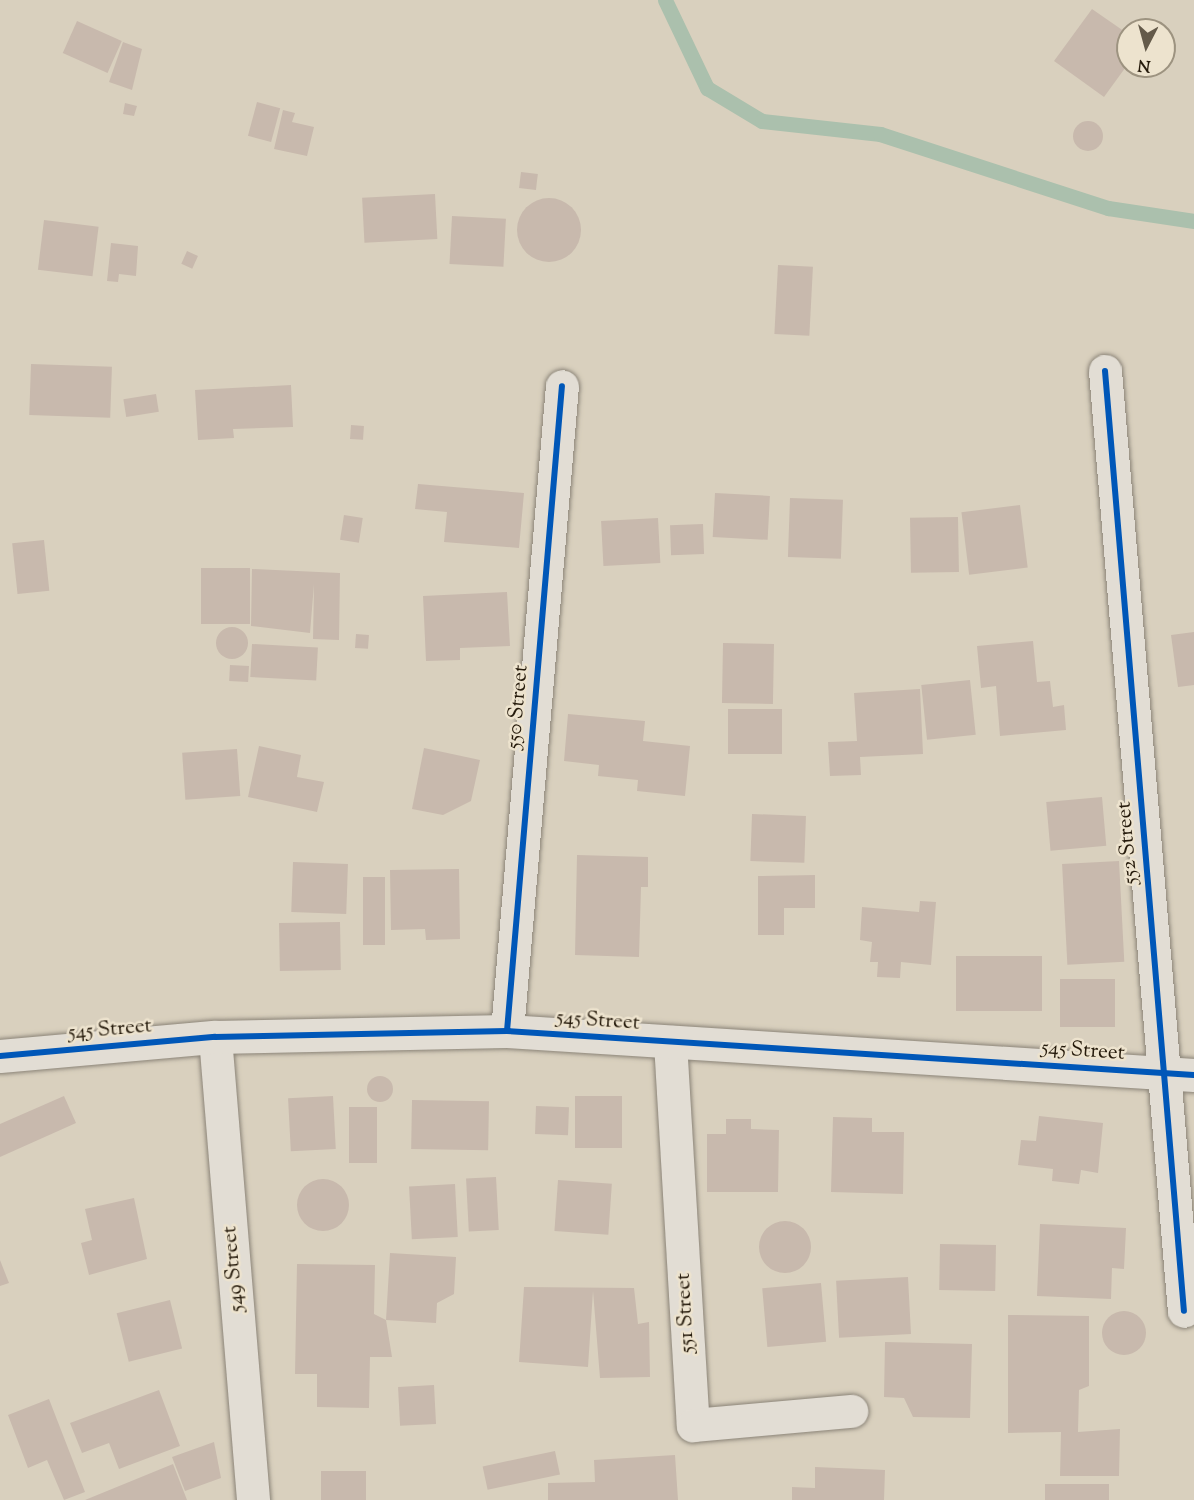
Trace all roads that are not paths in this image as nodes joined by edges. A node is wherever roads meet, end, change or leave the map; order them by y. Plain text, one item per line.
1 (1105, 371) dead end
2 (562, 386) dead end
3 (507, 1031) junction
4 (215, 1037) junction
5 (670, 1042) junction
6 (0, 1056) edge
7 (1179, 1074) edge
8 (1184, 1311) dead end
9 (851, 1411) dead end
10 (253, 1500) edge

1 - 7 street, 552 Street
2 - 3 street, 550 Street
3 - 4 street, 545 Street
3 - 5 street, 545 Street
4 - 6 street, 545 Street
4 - 10 street, 549 Street
5 - 7 street, 545 Street
5 - 9 street, 551 Street
7 - 8 street, 552 Street

